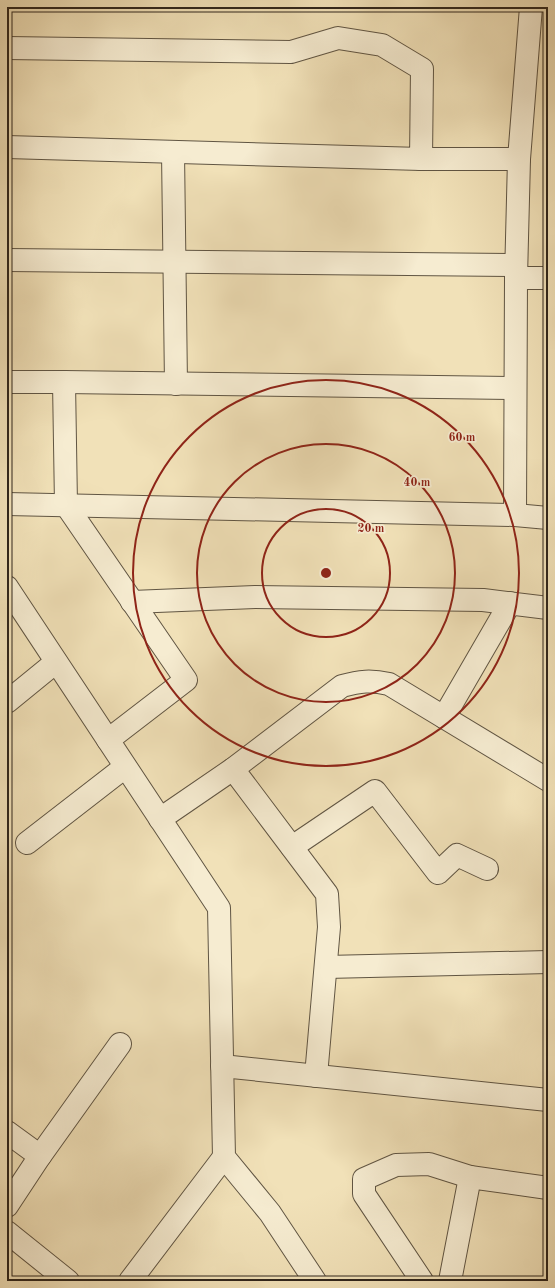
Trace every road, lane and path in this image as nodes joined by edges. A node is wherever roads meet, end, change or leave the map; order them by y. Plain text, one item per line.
1 (531, 7) edge
2 (7, 48) edge
3 (7, 147) edge
4 (173, 152) junction
5 (421, 159) junction
6 (519, 159) junction
7 (7, 260) edge
8 (174, 262) junction
9 (516, 272) junction
10 (548, 278) edge
11 (7, 382) edge
12 (64, 382) junction
13 (176, 384) junction
14 (515, 388) junction
15 (7, 504) edge
16 (66, 505) junction
17 (515, 515) junction
18 (548, 518) edge
19 (7, 587) edge
20 (132, 602) junction
21 (510, 603) junction
22 (548, 608) edge
23 (56, 662) junction
24 (7, 702) edge
25 (444, 717) junction
26 (108, 740) junction
27 (125, 766) junction
28 (233, 769) junction
29 (548, 780) edge
30 (160, 819) junction
31 (26, 843) dead end
32 (292, 847) junction
33 (487, 869) dead end
34 (548, 962) edge
35 (326, 967) junction
36 (120, 1044) dead end
37 (222, 1066) junction
38 (316, 1076) junction
39 (548, 1100) edge
40 (7, 1132) edge
41 (40, 1156) junction
42 (224, 1157) junction
43 (470, 1176) junction
44 (548, 1188) edge
45 (7, 1206) edge
46 (7, 1232) edge
47 (68, 1281) edge
48 (130, 1281) edge
49 (315, 1281) edge
50 (422, 1281) edge
51 (450, 1281) edge

1 - 6 street
2 - 5 street
3 - 4 street
4 - 5 street
4 - 8 street
5 - 6 street
6 - 9 street
7 - 8 street
8 - 9 street
8 - 13 street
9 - 10 street
9 - 14 street
11 - 12 street
12 - 13 street
12 - 16 street
13 - 14 street
14 - 17 street
15 - 16 street
16 - 17 street
16 - 20 street
17 - 18 street
19 - 23 street
20 - 21 street
20 - 26 street
21 - 22 street
21 - 25 street
23 - 24 street
23 - 26 street
25 - 28 street
25 - 29 street
26 - 27 street
27 - 30 street
27 - 31 street
28 - 30 street
28 - 32 street
30 - 37 street
32 - 33 street
32 - 35 street
34 - 35 street
35 - 38 street
36 - 41 street
37 - 38 street
37 - 42 street
38 - 39 street
40 - 41 street
41 - 45 street
42 - 48 street
42 - 49 street
43 - 44 street
43 - 50 street
43 - 51 street
46 - 47 street

